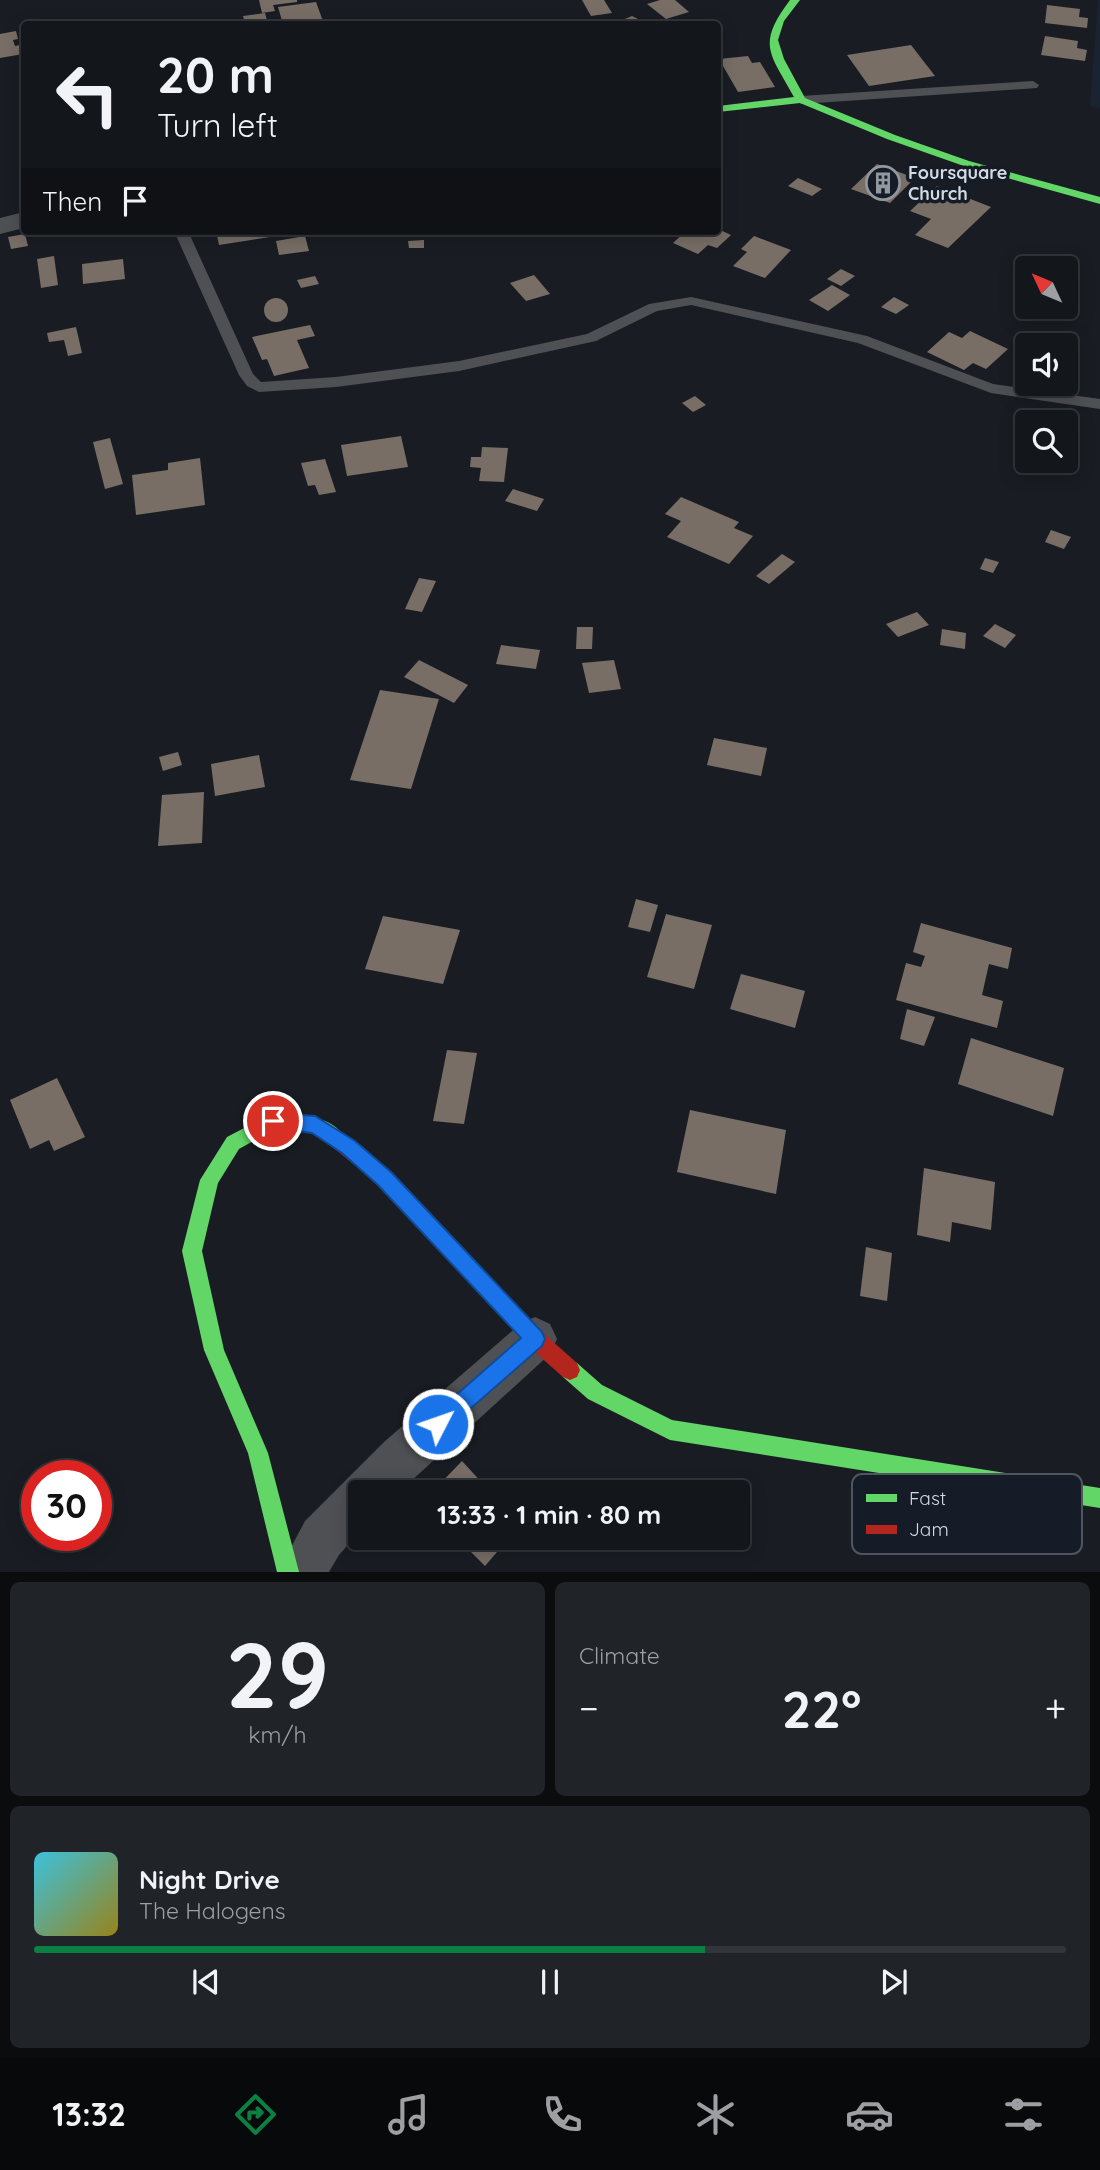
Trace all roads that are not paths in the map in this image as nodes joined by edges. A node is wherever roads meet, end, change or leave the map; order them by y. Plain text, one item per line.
1 (795, 0) edge
2 (1033, 85) dead end
3 (801, 100) junction
4 (721, 109) edge
5 (1100, 201) edge
6 (21, 221) edge
7 (0, 226) edge
8 (183, 235) edge
9 (1100, 404) edge
10 (535, 1339) junction
11 (936, 1474) edge
12 (379, 1480) edge
13 (1082, 1495) edge
14 (1100, 1498) edge
15 (348, 1511) edge
16 (288, 1572) edge
17 (302, 1572) edge

1 - 3 street
2 - 3 lane
3 - 4 street
3 - 5 street
6 - 7 street
8 - 9 lane
10 - 11 street
10 - 12 street
10 - 16 street
13 - 14 street
15 - 17 street

